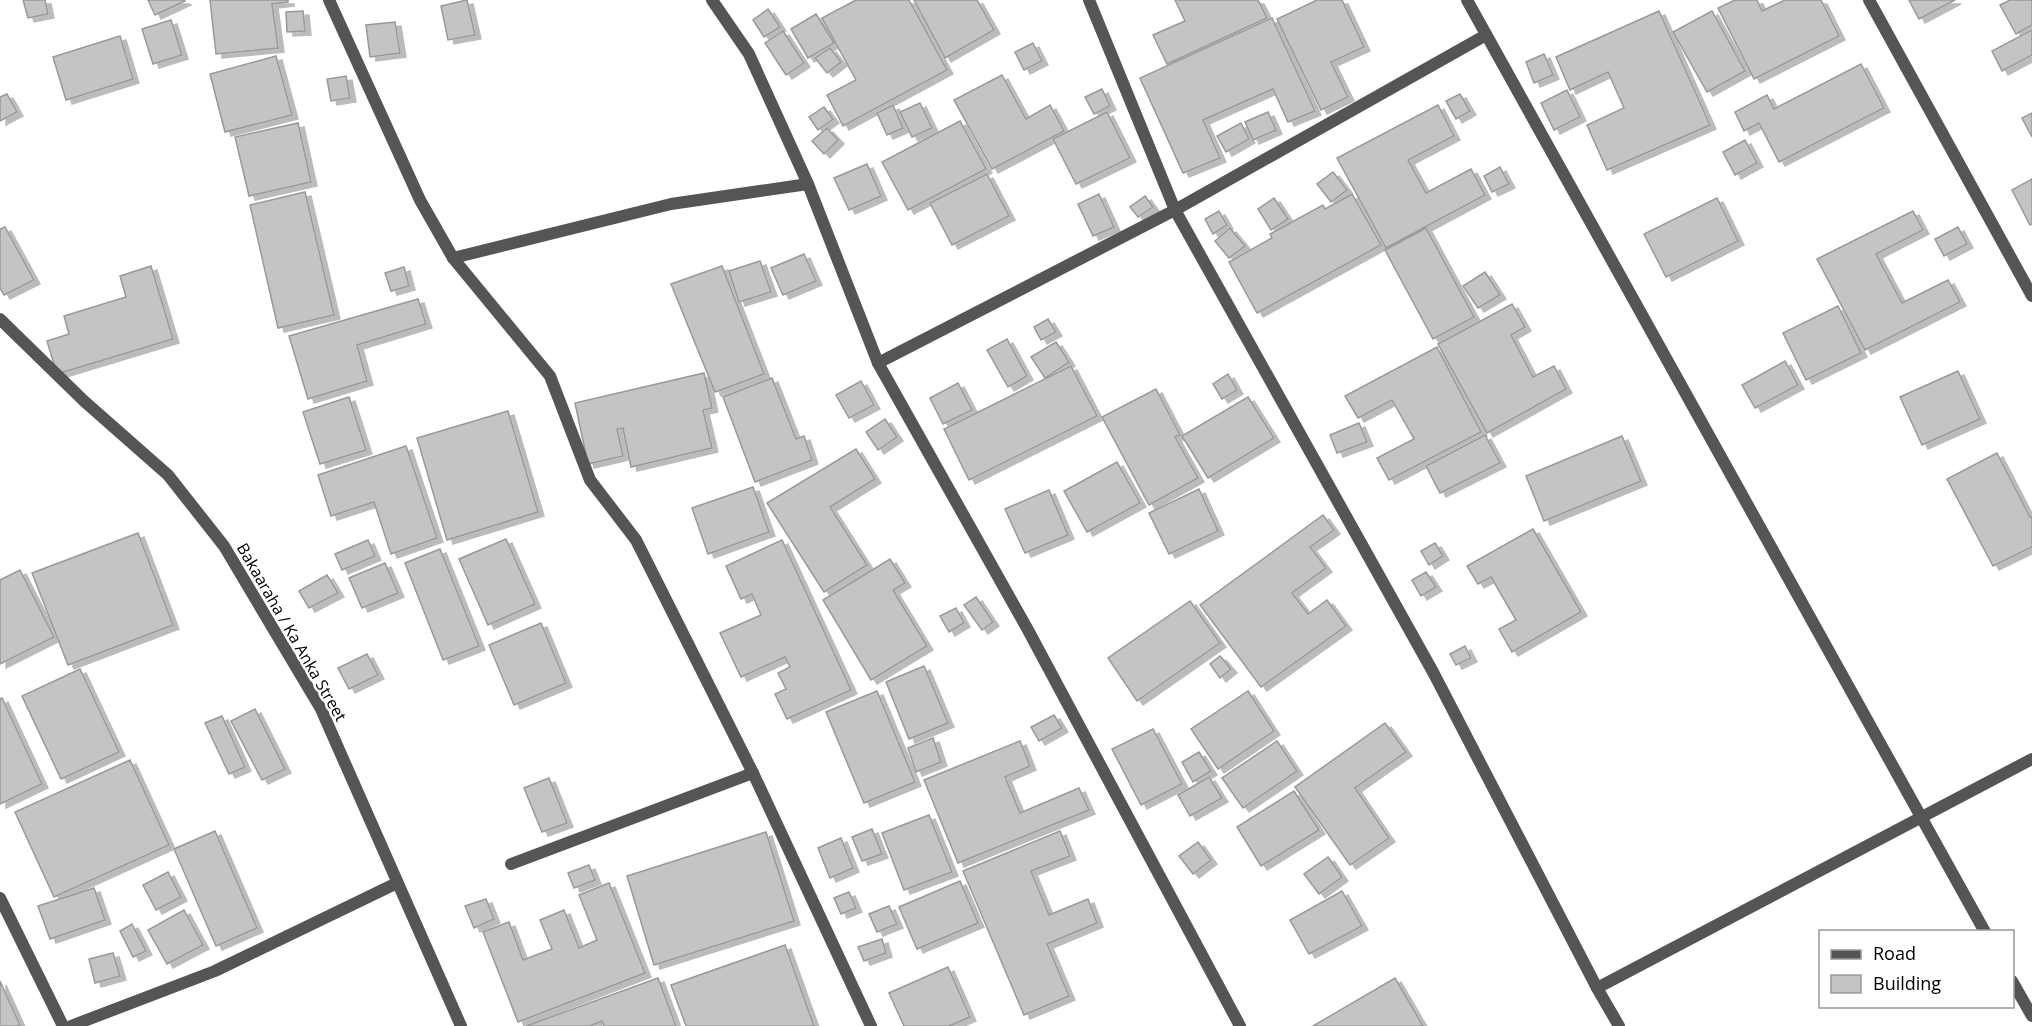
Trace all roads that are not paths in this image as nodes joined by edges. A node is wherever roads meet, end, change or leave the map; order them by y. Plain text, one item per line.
1 (329, 0) edge
2 (712, 0) edge
3 (1089, 0) edge
4 (1467, 0) edge
5 (1869, 0) edge
6 (1486, 35) junction
7 (808, 184) junction
8 (1175, 210) junction
9 (453, 258) junction
10 (2032, 296) edge
11 (0, 319) edge
12 (878, 363) junction
13 (2032, 759) edge
14 (753, 773) junction
15 (1921, 816) junction
16 (511, 864) dead end
17 (397, 883) junction
18 (0, 898) edge
19 (1984, 930) edge
20 (2014, 983) edge
21 (1597, 988) junction
22 (2032, 1016) edge
23 (63, 1026) edge
24 (71, 1026) edge
25 (461, 1026) edge
26 (871, 1026) edge
27 (1240, 1026) edge
28 (1619, 1026) edge

1 - 9 street
2 - 7 street
3 - 8 street
4 - 6 street
5 - 10 street
6 - 8 street
6 - 15 street
7 - 9 street
7 - 12 street
8 - 12 street
8 - 21 street
9 - 14 street
11 - 17 street, Bakaaraha / Ka Anka Street
12 - 27 street
13 - 15 street
14 - 16 street
14 - 26 street
15 - 19 street
15 - 21 street
17 - 24 street
17 - 25 street, Bakaaraha / Ka Anka Street
18 - 23 street
20 - 22 street
21 - 28 street

